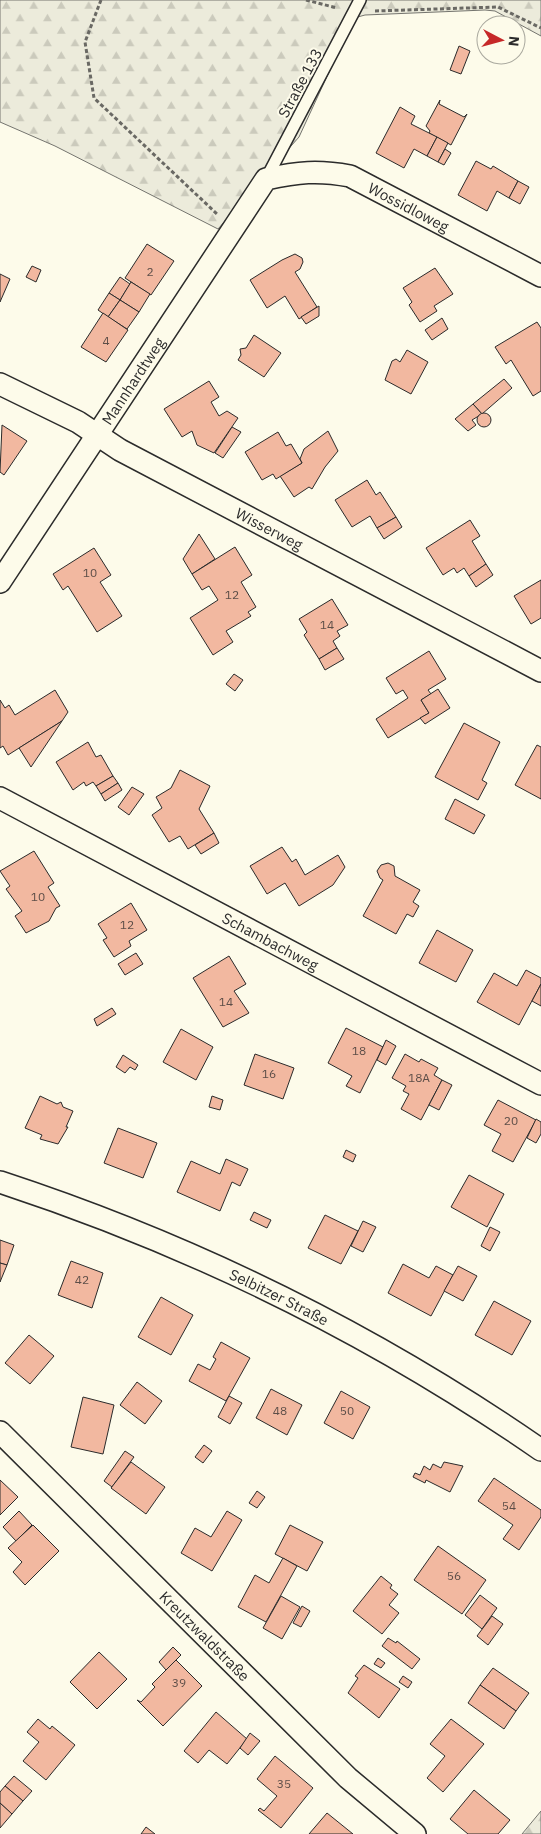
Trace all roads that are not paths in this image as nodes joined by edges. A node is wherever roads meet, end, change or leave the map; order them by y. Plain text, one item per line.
1 (360, 0) edge
2 (266, 179) junction
3 (541, 276) edge
4 (0, 384) edge
5 (97, 435) junction
6 (0, 582) edge
7 (541, 671) edge
8 (0, 798) edge
9 (541, 1084) edge
10 (0, 1182) edge
11 (0, 1432) edge
12 (541, 1450) edge
13 (415, 1834) edge

1 - 2 lane, Straße 133
2 - 3 street, Wossidloweg
2 - 5 street, Mannhardtweg
4 - 5 street, Wisserweg
5 - 6 street, Mannhardtweg
5 - 7 street, Wisserweg
8 - 9 street, Schambachweg
10 - 12 street, Selbitzer Straße
11 - 13 street, Kreutzwaldstraße

